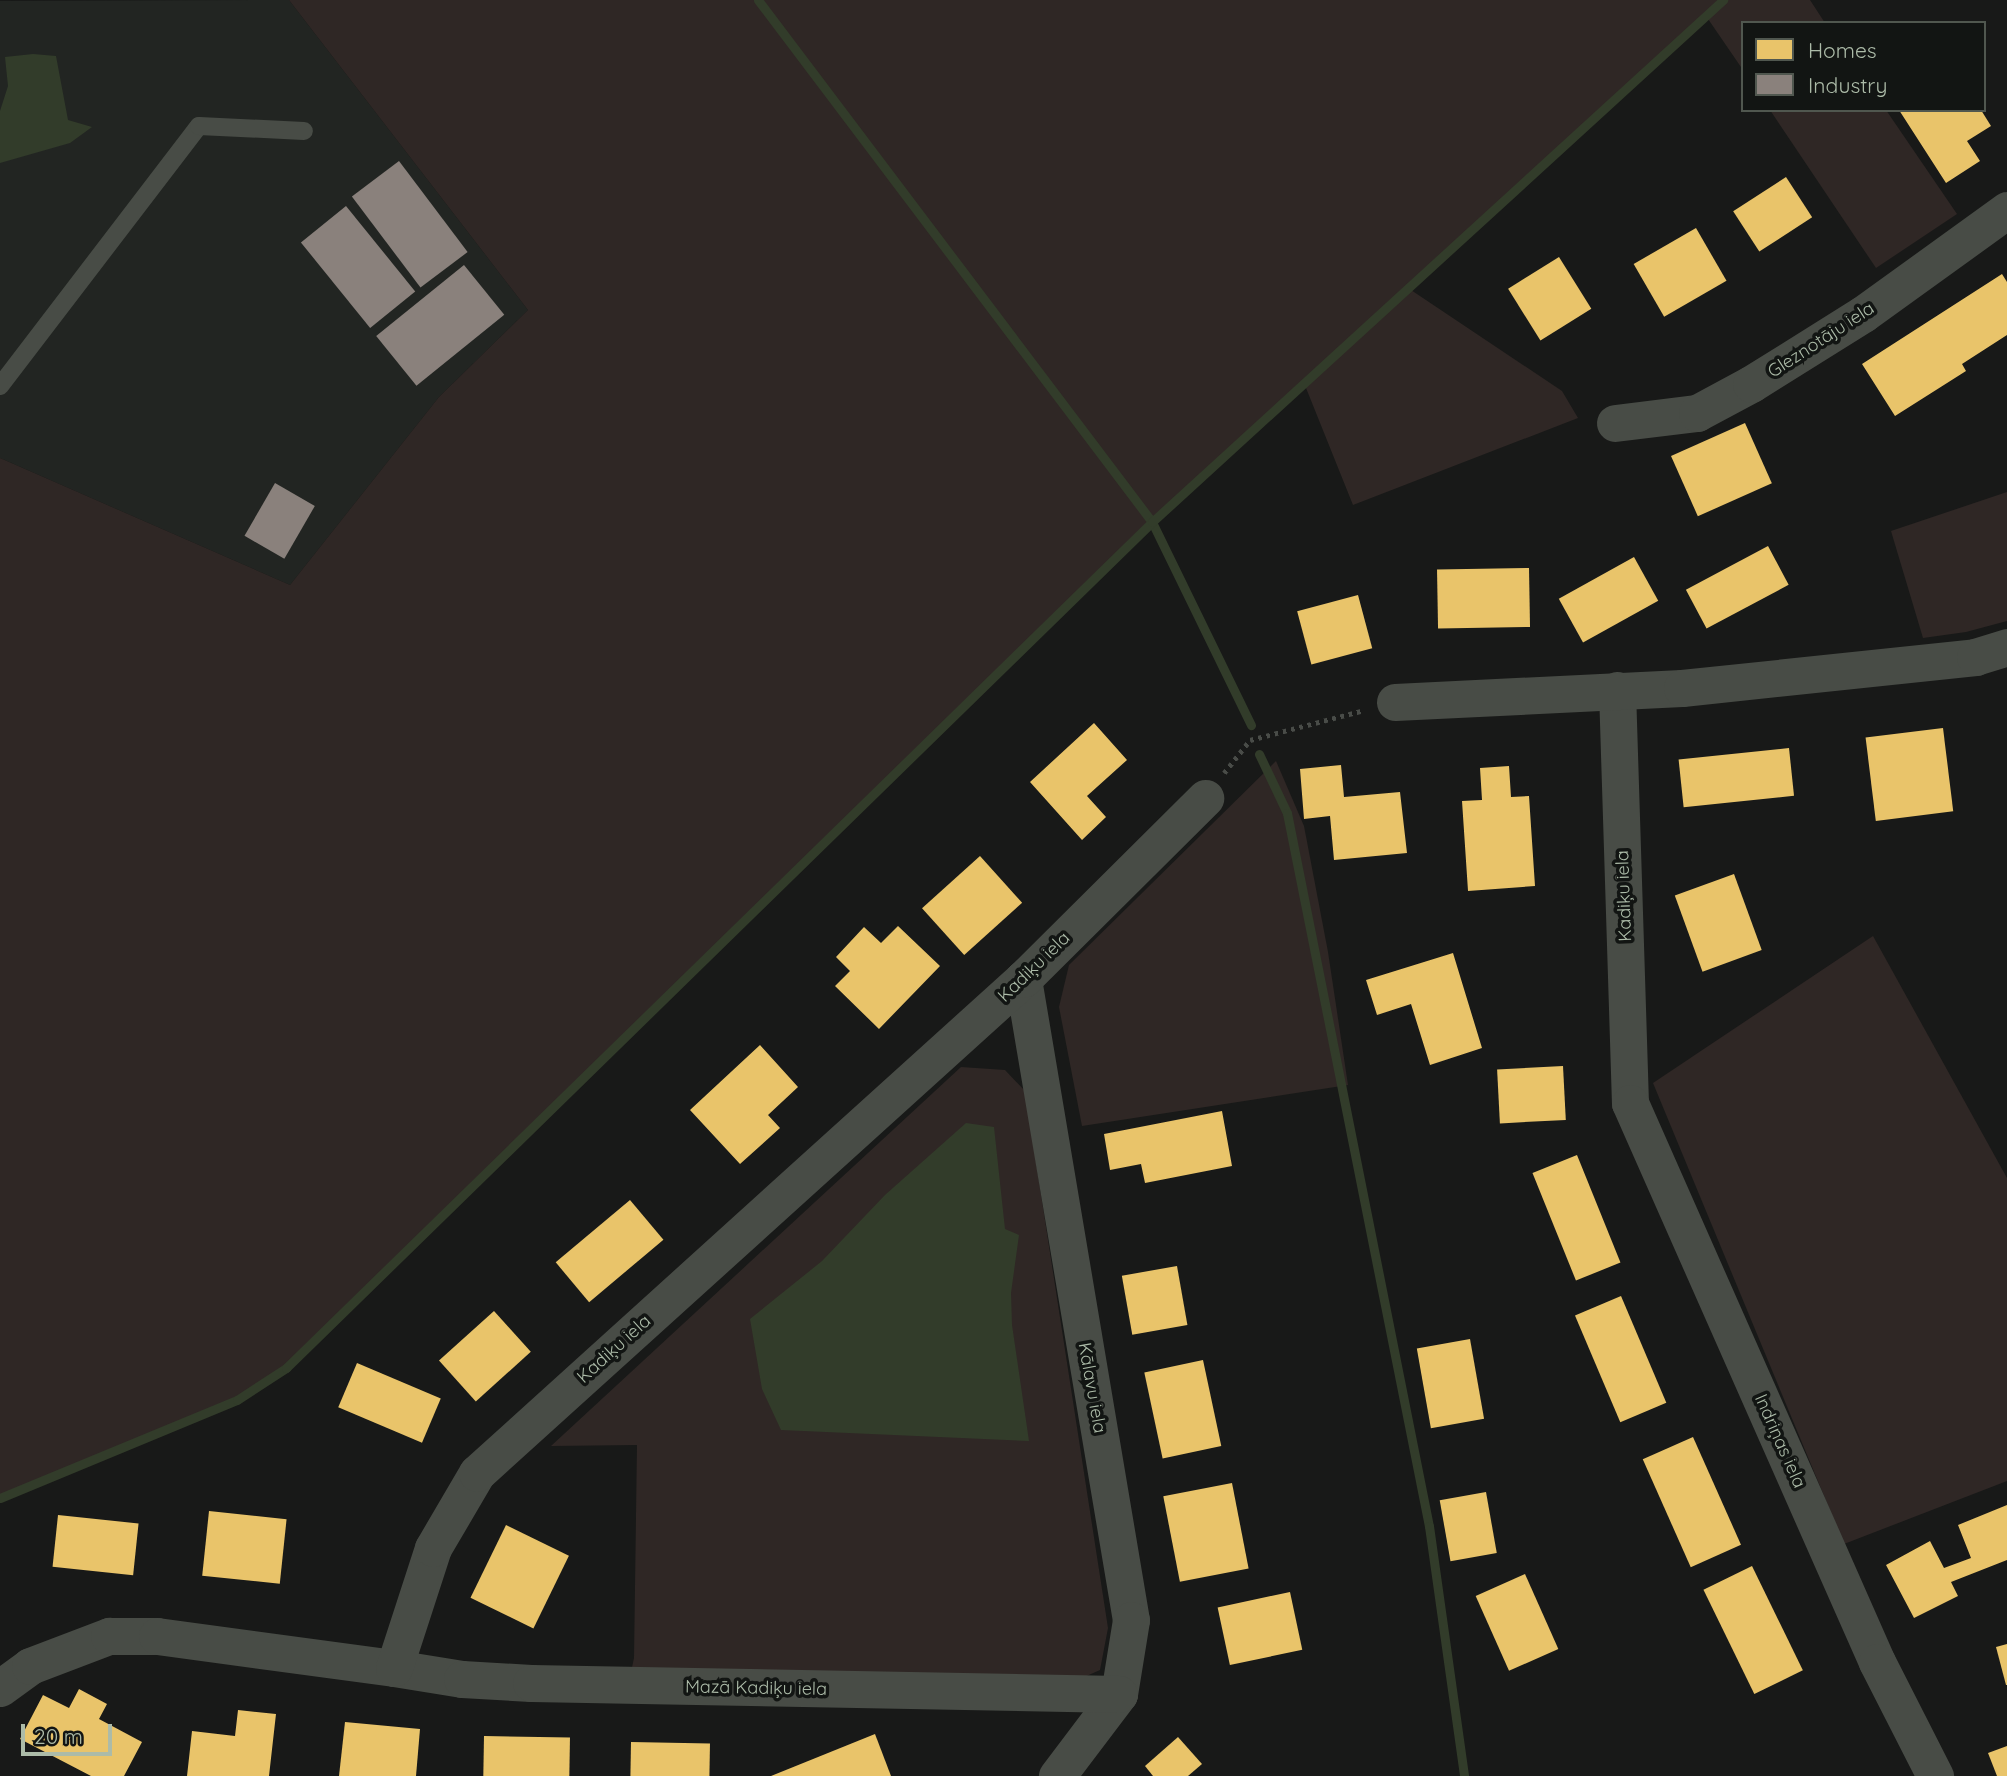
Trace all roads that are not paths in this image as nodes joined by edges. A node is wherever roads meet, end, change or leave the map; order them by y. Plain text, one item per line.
1 (304, 131) dead end
2 (2007, 210) edge
3 (0, 386) edge
4 (1615, 423) dead end
5 (2007, 646) edge
6 (1617, 690) junction
7 (1395, 702) road end
8 (1205, 798) road end
9 (1023, 979) junction
10 (1630, 1103) joint
11 (394, 1668) junction
12 (0, 1688) edge
13 (1119, 1694) junction
14 (1057, 1776) edge
15 (1935, 1776) edge

1 - 3 lane
2 - 4 street, Gleznotāju iela
5 - 6 street
6 - 7 street
6 - 10 street, Kadiķu iela
8 - 9 street, Kadiķu iela
9 - 11 street, Kadiķu iela
9 - 13 street, Kālavu iela
10 - 15 street, Indriņas iela
11 - 12 street
11 - 13 street, Mazā Kadiķu iela
13 - 14 street, Kālavu iela

